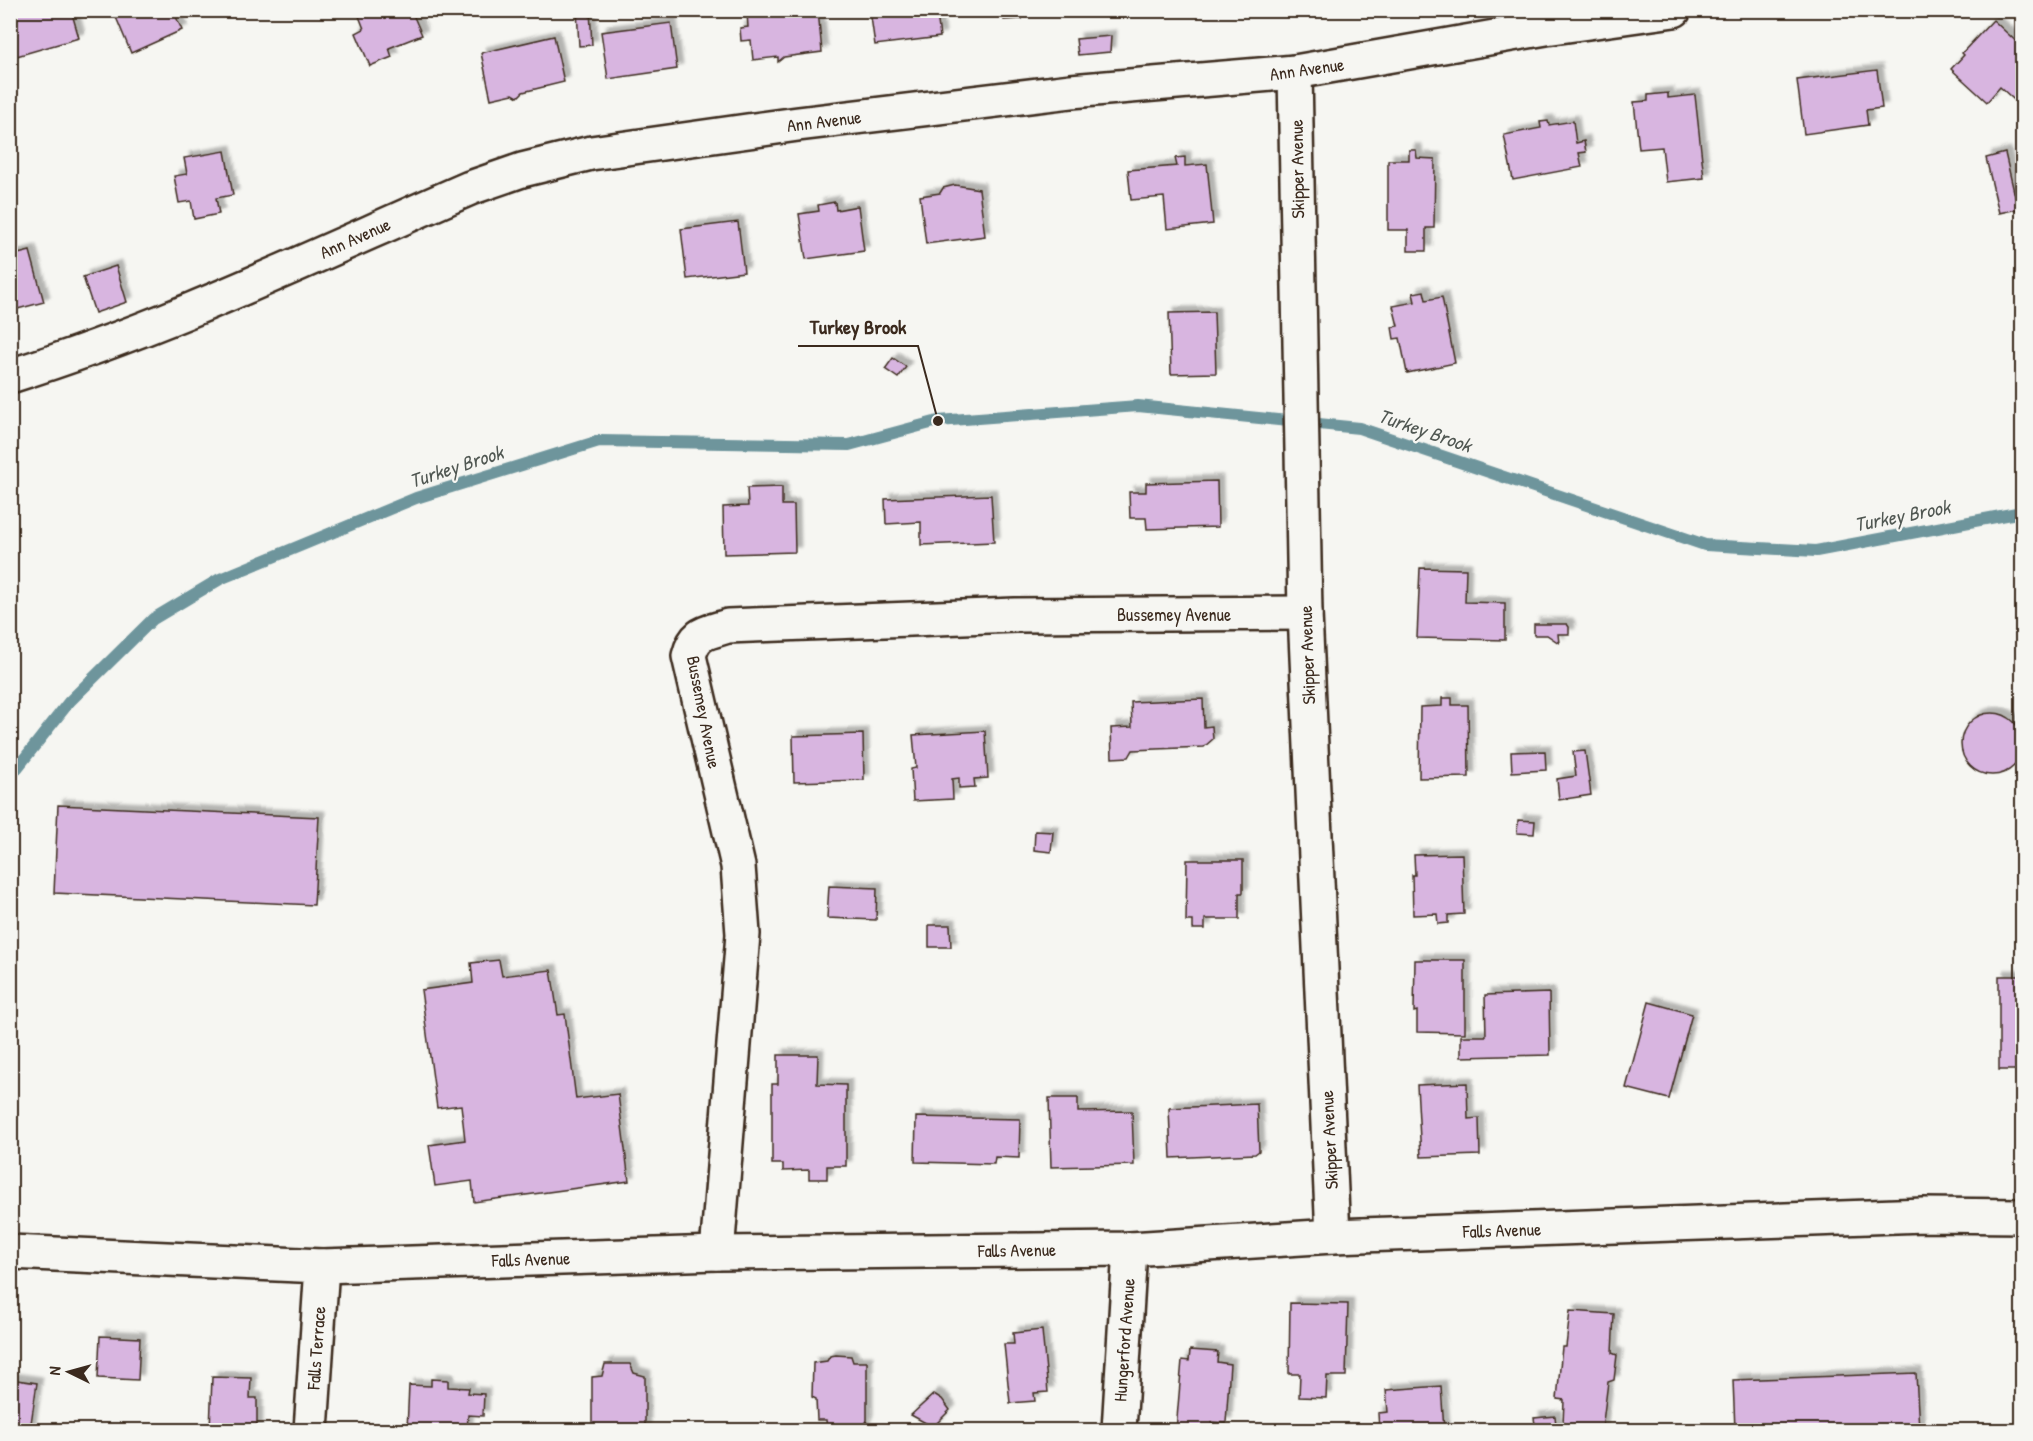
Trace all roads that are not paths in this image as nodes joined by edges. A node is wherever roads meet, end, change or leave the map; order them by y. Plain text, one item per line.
1 (1674, 10) edge
2 (1295, 72) junction
3 (10, 376) edge
4 (1305, 613) junction
5 (2022, 1216) edge
6 (1333, 1236) junction
7 (1130, 1249) junction
8 (10, 1252) edge
9 (717, 1253) junction
10 (322, 1266) junction
11 (311, 1431) edge
12 (1119, 1431) edge

1 - 2 street, Ann Avenue
2 - 3 street, Ann Avenue
2 - 4 street, Skipper Avenue
4 - 6 street, Skipper Avenue
4 - 9 street, Bussemey Avenue
5 - 6 street, Falls Avenue
6 - 7 street, Falls Avenue
7 - 9 street, Falls Avenue
7 - 12 street, Hungerford Avenue
8 - 10 street, Falls Avenue
9 - 10 street, Falls Avenue
10 - 11 street, Falls Terrace

